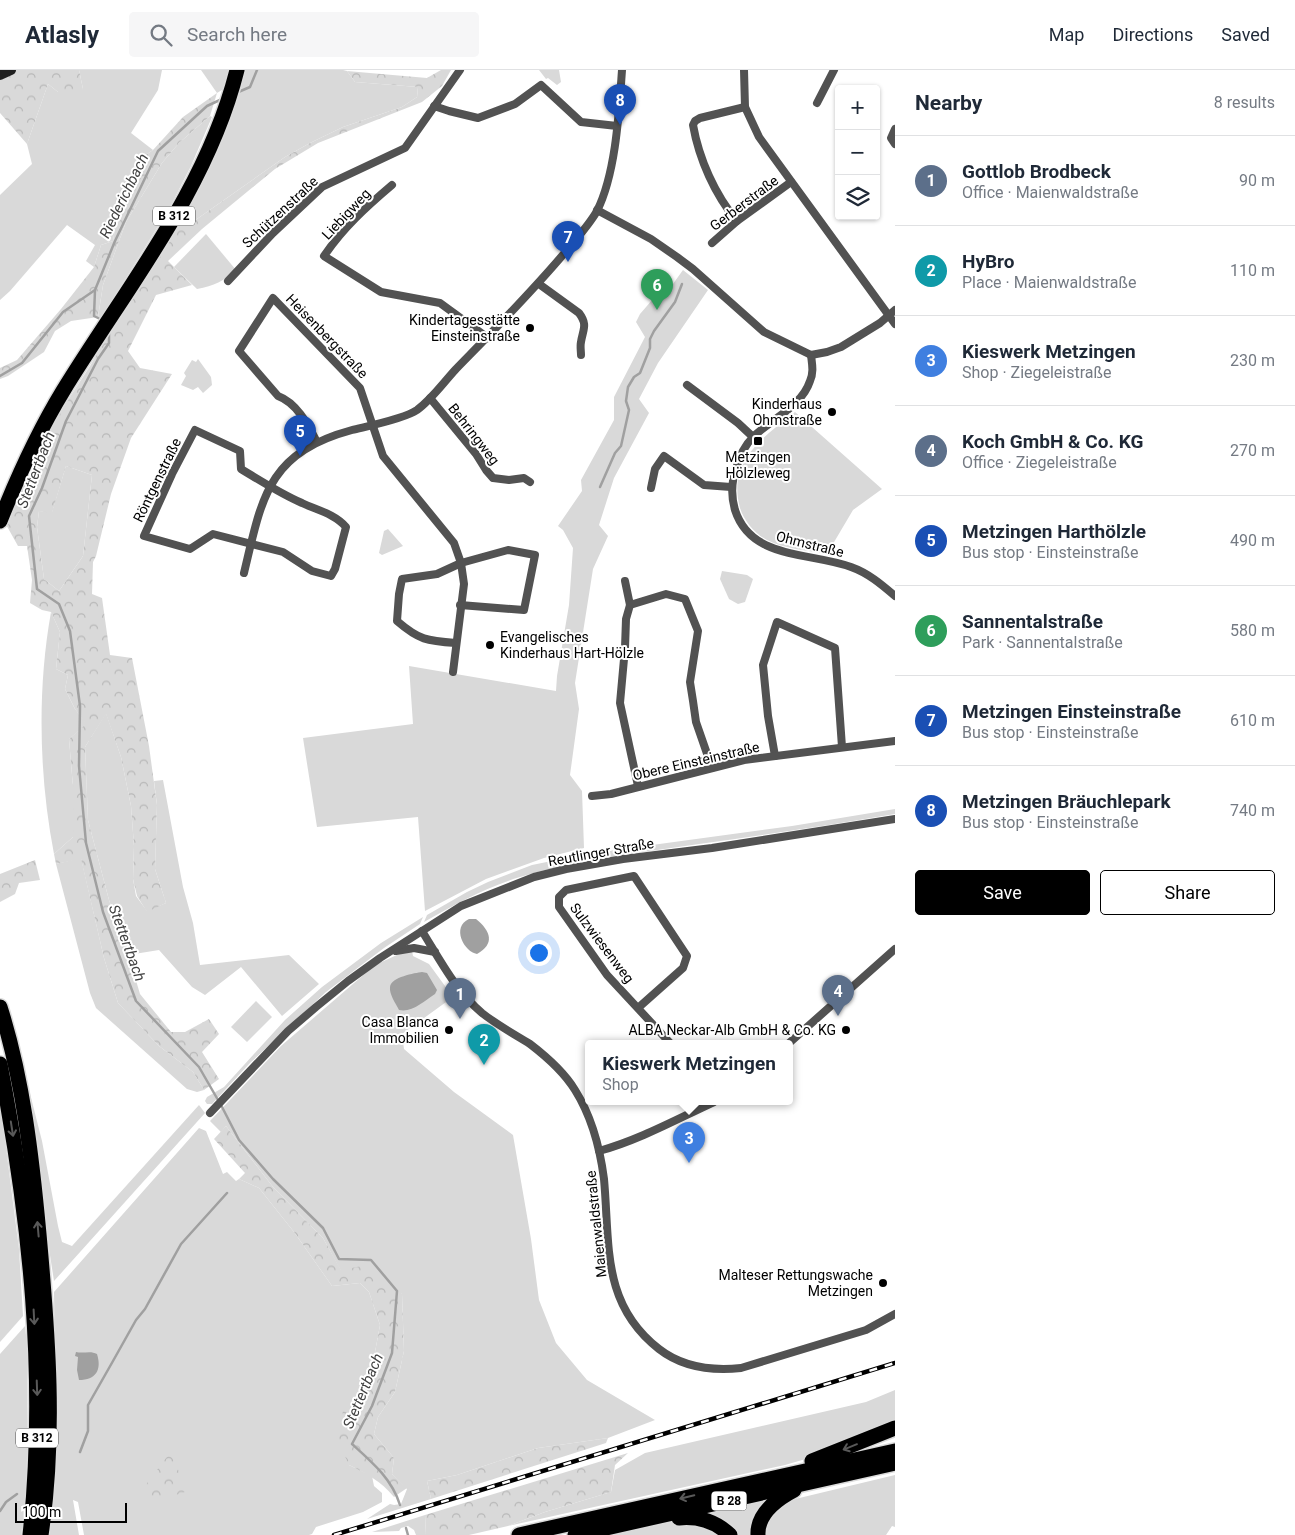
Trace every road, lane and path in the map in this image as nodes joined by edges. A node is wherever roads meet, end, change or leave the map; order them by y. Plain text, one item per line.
1 (11, 70) edge
2 (237, 70) edge
3 (460, 70) edge
4 (622, 70) edge
5 (744, 70) edge
6 (834, 70) edge
7 (0, 75) edge
8 (817, 103) dead end
9 (434, 106) junction
10 (745, 107) junction
11 (617, 126) junction
12 (895, 129) edge
13 (895, 144) edge
14 (791, 182) junction
15 (392, 185) dead end
16 (597, 210) junction
17 (737, 221) junction
18 (712, 243) dead end
19 (228, 281) dead end
20 (539, 284) junction
21 (892, 313) edge
22 (895, 324) edge
23 (488, 338) junction
24 (581, 355) dead end
25 (811, 355) junction
26 (687, 385) dead end
27 (430, 398) junction
28 (372, 425) junction
29 (754, 437) junction
30 (317, 442) junction
31 (530, 482) dead end
32 (270, 486) junction
33 (732, 487) junction
34 (651, 488) dead end
35 (0, 521) edge
36 (251, 544) junction
37 (461, 563) junction
38 (244, 573) dead end
39 (625, 581) dead end
40 (895, 596) edge
41 (460, 605) junction
42 (630, 605) junction
43 (456, 643) junction
44 (453, 672) dead end
45 (895, 741) edge
46 (842, 747) junction
47 (776, 756) junction
48 (712, 768) junction
49 (638, 786) junction
50 (592, 796) dead end
51 (895, 819) edge
52 (422, 931) junction
53 (895, 949) edge
54 (389, 952) junction
55 (435, 952) junction
56 (0, 1007) edge
57 (638, 1008) junction
58 (667, 1040) edge
59 (793, 1040) edge
60 (0, 1064) edge
61 (708, 1105) edge
62 (210, 1113) dead end
63 (600, 1151) junction
64 (895, 1314) edge
65 (895, 1428) edge
66 (895, 1451) edge
67 (895, 1463) edge
68 (818, 1480) junction
69 (752, 1483) junction
70 (640, 1520) junction
71 (30, 1535) edge
72 (41, 1535) edge
73 (518, 1535) edge
74 (574, 1535) edge
75 (730, 1535) edge
76 (758, 1535) edge

1 - 7 main road
2 - 35 highway, B 312
3 - 9 street, Schützenstraße
4 - 11 street
5 - 10 street
6 - 8 street
9 - 11 street
9 - 19 street, Schützenstraße
10 - 14 street
10 - 17 street
11 - 16 street
12 - 13 street
14 - 17 street, Gerberstraße
14 - 21 street
15 - 23 street, Liebigweg
16 - 20 street
16 - 25 street
17 - 18 street, Gerberstraße
20 - 23 street
20 - 24 street
21 - 22 street
21 - 25 street
23 - 27 street
25 - 29 street, Ohmstraße
26 - 29 street
27 - 28 street
27 - 31 street, Behringweg
28 - 30 street
28 - 30 street, Heisenbergstraße
28 - 37 street
29 - 33 street, Ohmstraße
30 - 32 street
32 - 36 street
32 - 36 street
32 - 36 street, Röntgenstraße
33 - 34 street
33 - 40 street, Ohmstraße
36 - 38 street
37 - 41 street
37 - 41 street
37 - 43 street
39 - 42 street
41 - 43 street
42 - 48 street
42 - 49 street
43 - 44 street
45 - 46 street, Obere Einsteinstraße
46 - 47 street, Obere Einsteinstraße
46 - 47 street
47 - 48 street, Obere Einsteinstraße
48 - 49 street, Obere Einsteinstraße
49 - 50 street, Obere Einsteinstraße
51 - 52 street, Reutlinger Straße
52 - 54 street, Reutlinger Straße
52 - 55 street, Maienwaldstraße
53 - 59 street
54 - 55 street
54 - 62 street, Reutlinger Straße
55 - 63 street, Maienwaldstraße
72 -> 56 highway, B 312
57 - 57 street, Sulzwiesenweg
57 - 58 street, Sulzwiesenweg
60 -> 71 highway, B 312
61 - 63 street
63 - 64 street, Maienwaldstraße
65 -> 69 highway
66 - 69 highway, B 28
67 - 68 highway, B 28
68 - 70 highway, B 28
68 - 76 highway
69 -> 73 highway, B 28
70 - 74 highway, B 28
70 - 75 highway

